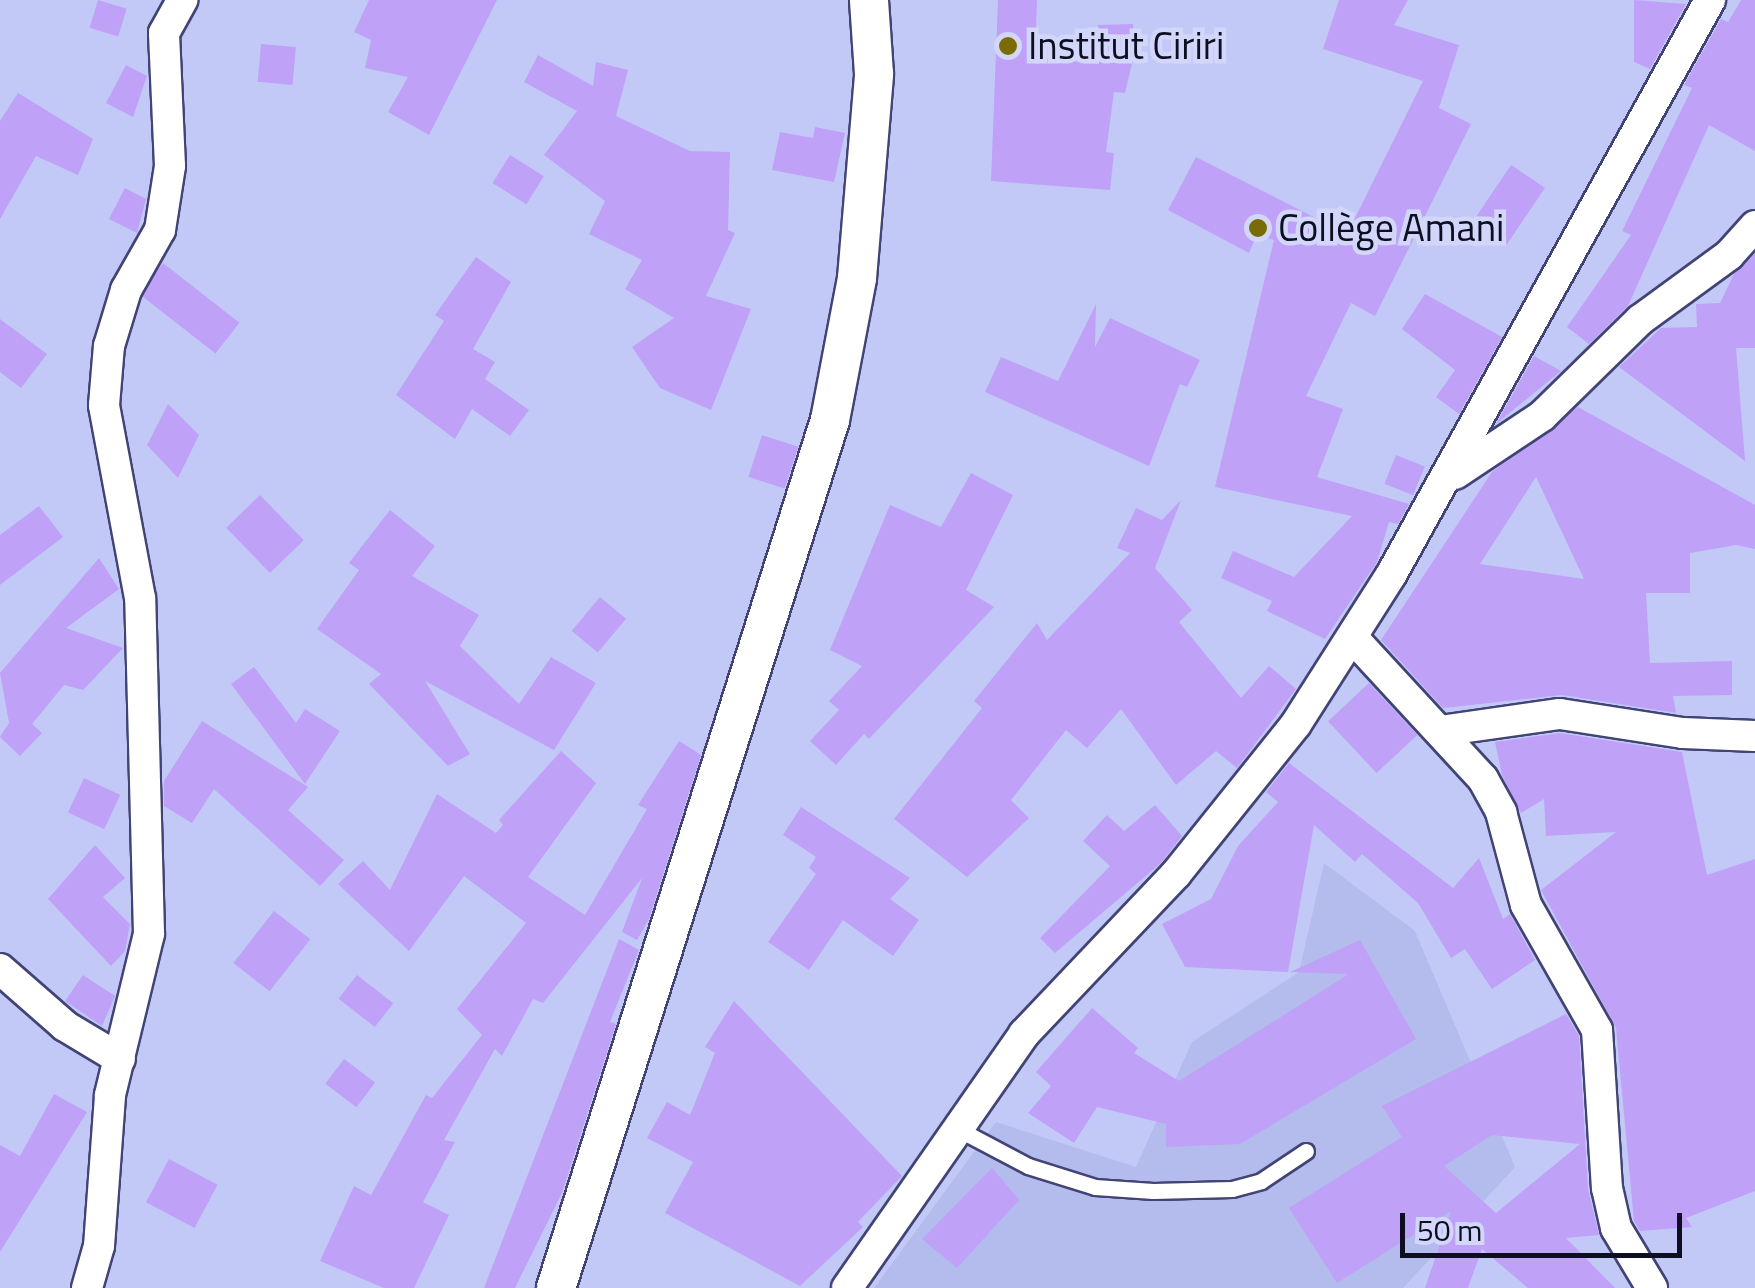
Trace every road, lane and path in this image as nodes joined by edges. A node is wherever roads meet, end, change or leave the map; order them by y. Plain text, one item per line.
1 (152, 0) edge
2 (182, 0) edge
3 (869, 0) edge
4 (1710, 0) edge
5 (164, 33) junction
6 (1755, 226) edge
7 (1440, 485) junction
8 (1352, 637) junction
9 (1440, 731) junction
10 (1755, 736) edge
11 (0, 969) edge
12 (120, 1059) junction
13 (958, 1128) junction
14 (1306, 1151) dead end
15 (88, 1288) edge
16 (556, 1288) edge
17 (847, 1288) edge
18 (1652, 1288) edge

1 - 5 street
2 - 5 street
3 - 16 street
4 - 7 street
5 - 12 street
6 - 7 street
7 - 8 street
8 - 9 street
8 - 13 street
9 - 10 street
9 - 18 street
11 - 12 street
12 - 15 street
13 - 14 lane
13 - 17 street

